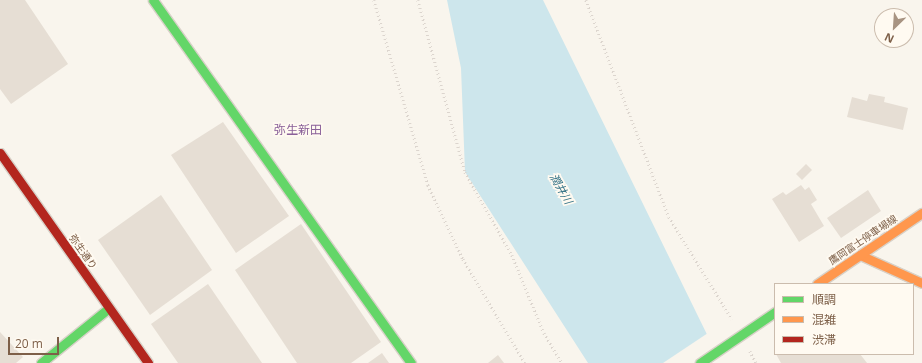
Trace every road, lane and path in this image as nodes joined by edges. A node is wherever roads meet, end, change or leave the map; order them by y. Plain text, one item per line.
1 (153, 0) edge
2 (374, 0) edge
3 (418, 0) edge
4 (586, 0) edge
5 (0, 153) edge
6 (922, 213) edge
7 (860, 255) junction
8 (818, 283) edge
9 (922, 283) edge
10 (109, 308) junction
11 (774, 313) edge
12 (738, 337) junction
13 (41, 363) edge
14 (148, 363) edge
15 (411, 363) edge
16 (525, 363) edge
17 (562, 363) edge
18 (700, 363) edge
19 (756, 363) edge

1 - 15 street
2 - 16 path
3 - 17 path
4 - 12 path
5 - 10 street, 弥生通り
6 - 7 street, 鷹岡富士停車場線
7 - 8 street, 鷹岡富士停車場線
7 - 9 street
10 - 13 street
10 - 14 street, 弥生通り
11 - 12 street
12 - 18 street
12 - 19 path

